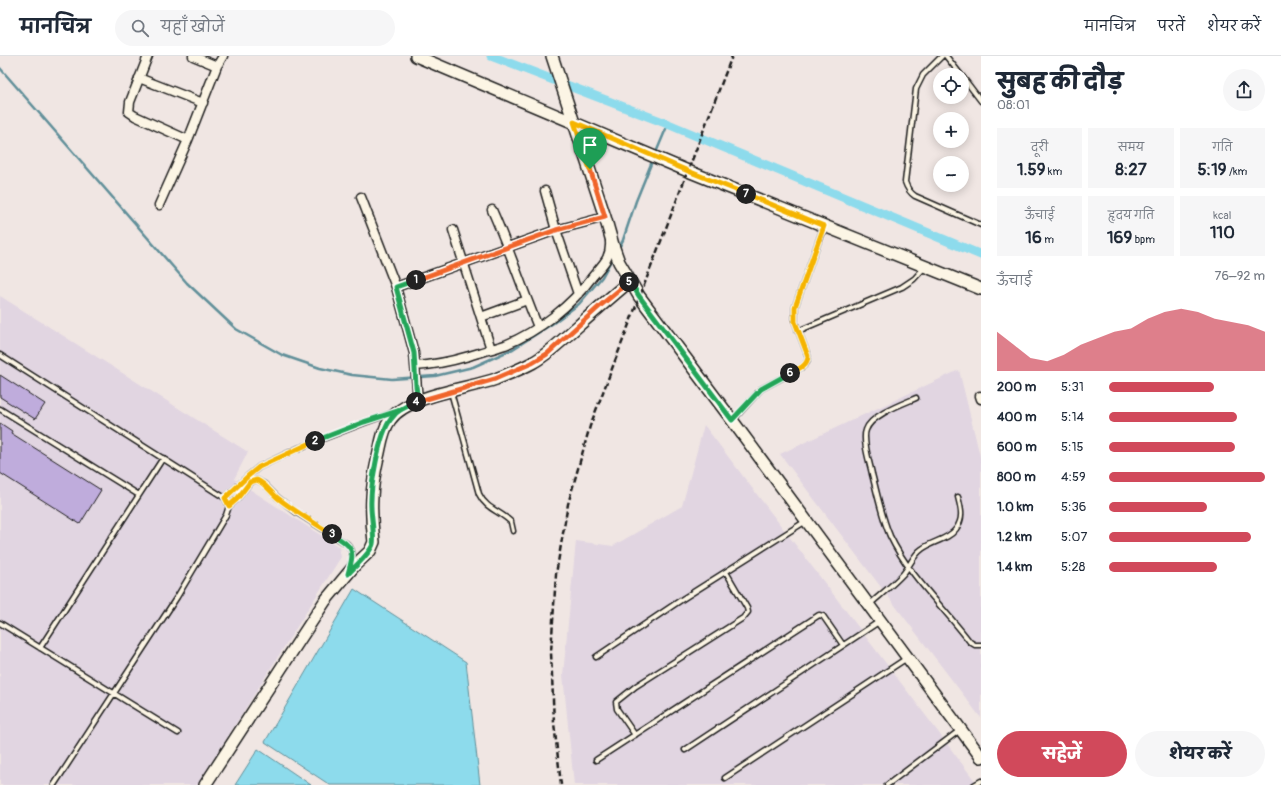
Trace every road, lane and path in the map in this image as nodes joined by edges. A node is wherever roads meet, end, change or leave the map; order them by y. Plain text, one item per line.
1 (148, 56) edge
2 (193, 56) edge
3 (223, 56) edge
4 (416, 56) edge
5 (552, 56) edge
6 (942, 56) edge
7 (946, 56) edge
8 (217, 66) junction
9 (955, 68) edge
10 (139, 78) junction
11 (969, 86) edge
12 (981, 101) edge
13 (203, 103) junction
14 (574, 122) junction
15 (188, 140) junction
16 (545, 191) dead end
17 (361, 196) dead end
18 (159, 205) dead end
19 (492, 210) dead end
20 (605, 217) junction
21 (981, 225) edge
22 (824, 226) junction
23 (453, 230) dead end
24 (556, 230) junction
25 (609, 232) junction
26 (508, 247) junction
27 (463, 263) junction
28 (926, 267) junction
29 (630, 281) junction
30 (396, 287) junction
31 (981, 289) edge
32 (578, 294) junction
33 (527, 300) junction
34 (481, 316) junction
35 (538, 327) junction
36 (798, 331) junction
37 (490, 349) junction
38 (0, 355) edge
39 (416, 369) junction
40 (450, 391) junction
41 (916, 398) dead end
42 (418, 401) junction
43 (0, 409) edge
44 (398, 411) junction
45 (732, 420) junction
46 (163, 458) junction
47 (139, 495) junction
48 (958, 497) dead end
49 (225, 498) junction
50 (229, 506) junction
51 (807, 521) junction
52 (513, 531) dead end
53 (908, 567) junction
54 (726, 572) junction
55 (348, 574) junction
56 (868, 605) junction
57 (880, 621) junction
58 (0, 623) edge
59 (843, 645) junction
60 (981, 645) edge
61 (40, 648) junction
62 (596, 657) dead end
63 (907, 658) junction
64 (115, 694) junction
65 (960, 730) junction
66 (178, 733) dead end
67 (635, 735) junction
68 (685, 750) dead end
69 (981, 757) edge
70 (596, 760) dead end
71 (725, 778) dead end
72 (981, 781) edge
73 (54, 785) edge
74 (206, 785) edge
75 (887, 785) edge
76 (974, 785) edge

1 - 10 street
2 - 8 street
3 - 8 street
4 - 14 main road
5 - 14 main road
6 - 21 lane
7 - 9 lane
8 - 13 street
10 - 13 street
10 - 15 street
11 - 12 lane
13 - 15 street
14 - 20 main road
14 - 22 main road
15 - 18 street
16 - 24 street
17 - 30 street
19 - 26 street
20 - 24 street
20 - 25 main road
22 - 28 main road
22 - 36 lane
23 - 27 street
24 - 26 street
24 - 32 street
25 - 29 main road
25 - 32 street
26 - 27 street
26 - 33 street
27 - 30 street
27 - 34 street
28 - 31 main road
28 - 36 lane
29 - 40 main road
29 - 45 main road
30 - 39 street
32 - 35 street
33 - 34 street
33 - 35 street
34 - 37 street
35 - 37 street
36 - 45 lane
37 - 39 street
38 - 46 lane
39 - 42 street
40 - 42 main road
40 - 52 lane
41 - 53 lane
42 - 44 main road
43 - 47 lane
44 - 49 lane
44 - 55 main road
45 - 51 main road
46 - 47 lane
46 - 49 lane
47 - 61 lane
48 - 53 lane
49 - 50 lane
50 - 55 lane
50 - 64 lane
51 - 54 lane
51 - 56 main road
53 - 56 lane
53 - 60 lane
54 - 62 lane
54 - 67 lane
55 - 74 main road
56 - 57 main road
57 - 59 lane
57 - 63 main road
58 - 61 lane
59 - 67 lane
59 - 68 lane
61 - 64 lane
63 - 65 main road
63 - 71 lane
64 - 66 lane
64 - 73 lane
65 - 69 main road
65 - 75 lane
67 - 70 lane
72 - 76 lane

